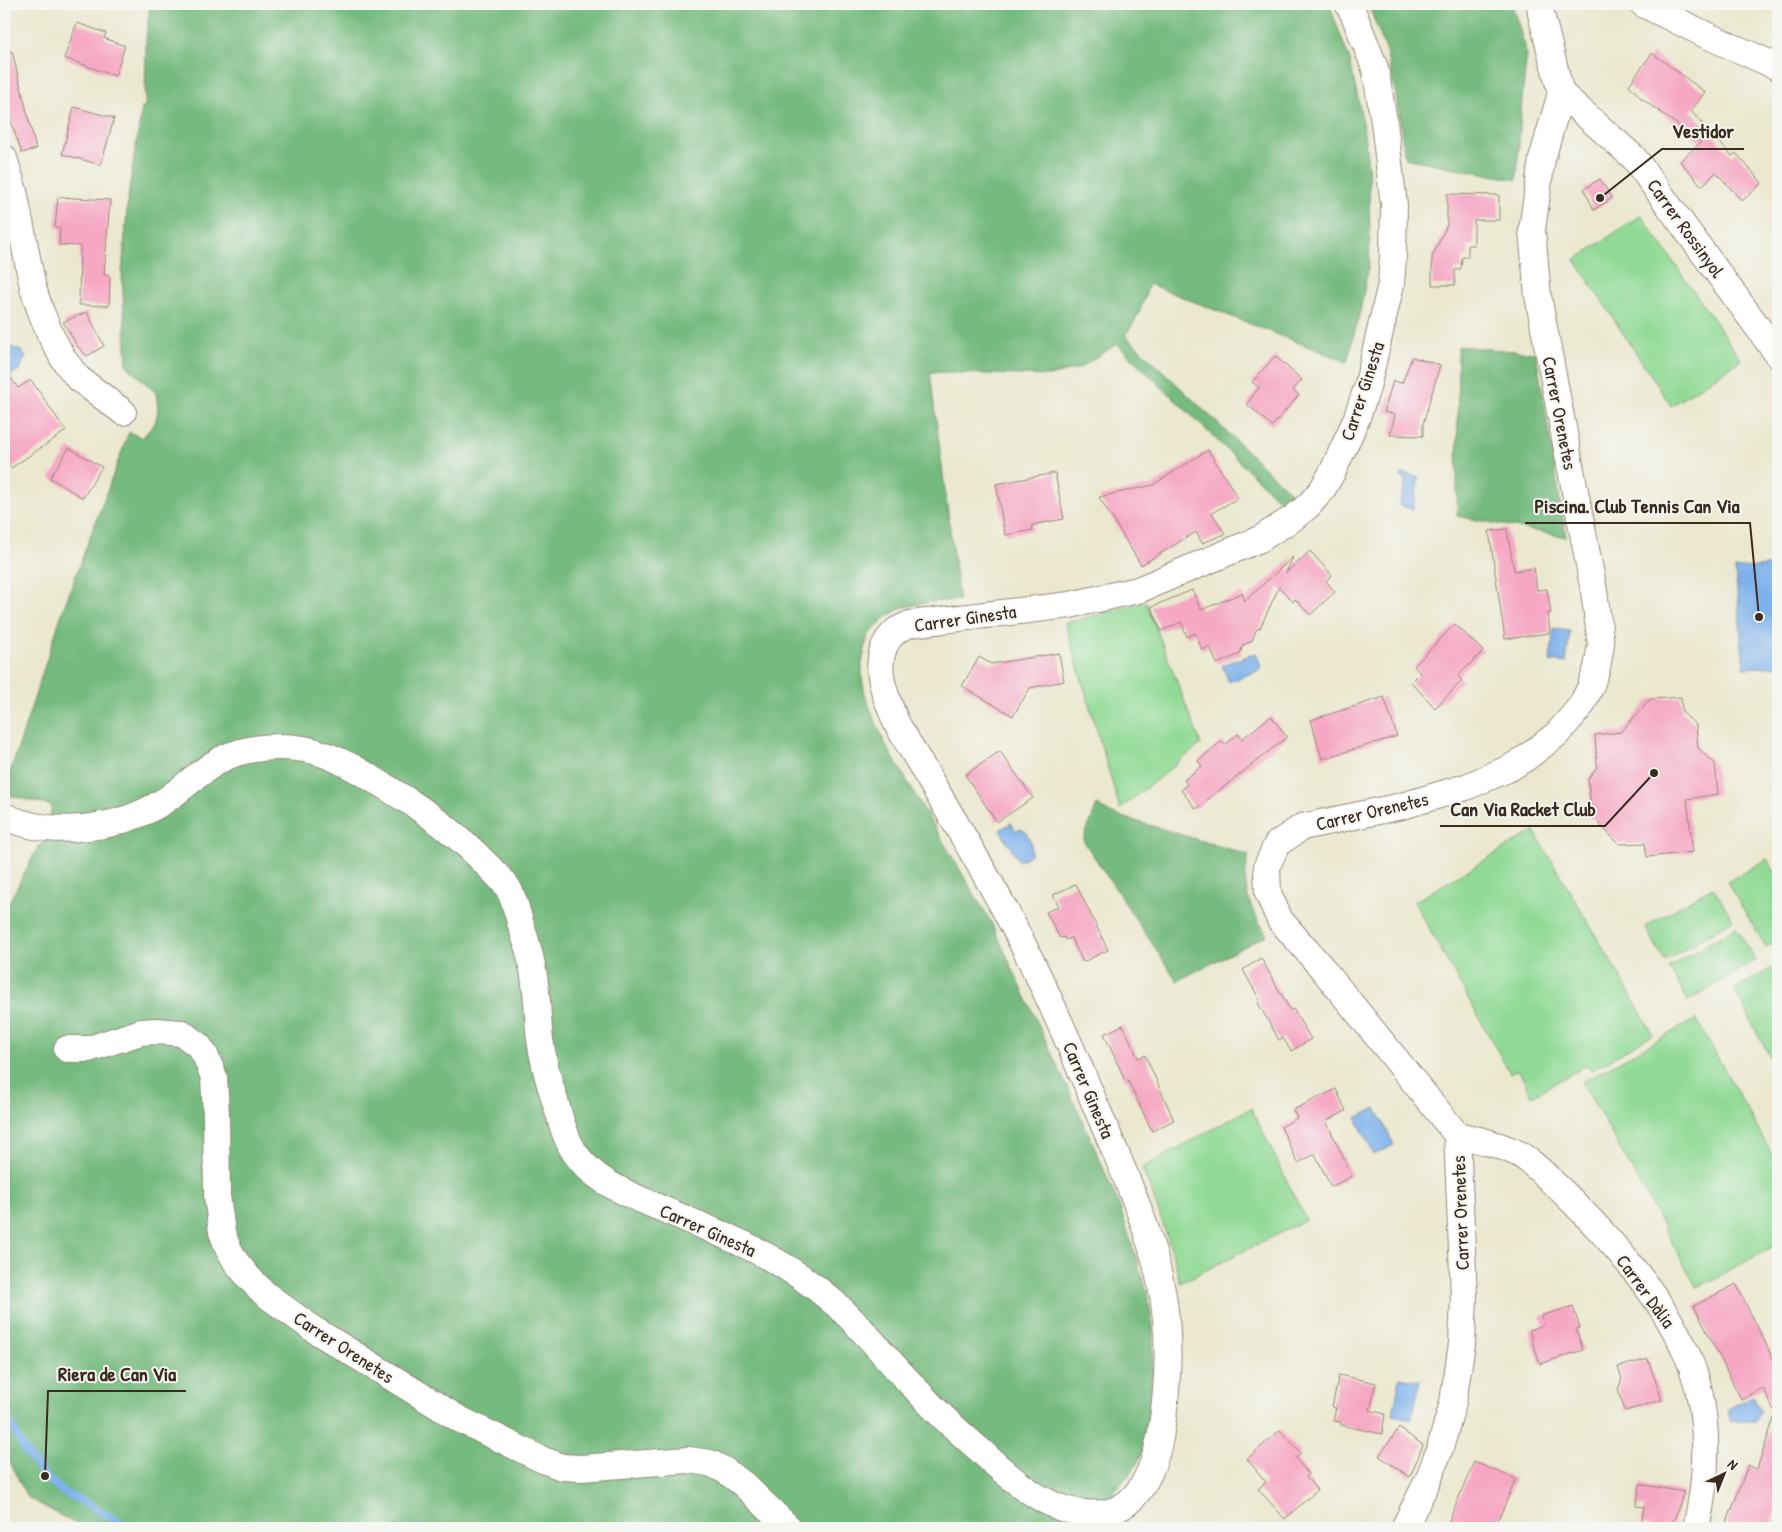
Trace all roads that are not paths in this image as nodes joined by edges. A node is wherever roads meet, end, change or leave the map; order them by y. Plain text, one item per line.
1 (1348, 4) edge
2 (1540, 4) edge
3 (1643, 4) edge
4 (1778, 67) edge
5 (1561, 93) junction
6 (4, 158) edge
7 (1778, 355) edge
8 (124, 412) dead end
9 (4, 816) edge
10 (68, 1049) dead end
11 (1457, 1135) junction
12 (789, 1528) edge
13 (1404, 1528) edge
14 (1696, 1528) edge

1 - 9 street, Carrer Ginesta
2 - 5 street
3 - 4 street
5 - 7 street, Carrer Rossinyol
5 - 11 street, Carrer Orenetes
6 - 8 street
10 - 12 street, Carrer Orenetes
11 - 13 street, Carrer Orenetes
11 - 14 street, Carrer Dàlia

